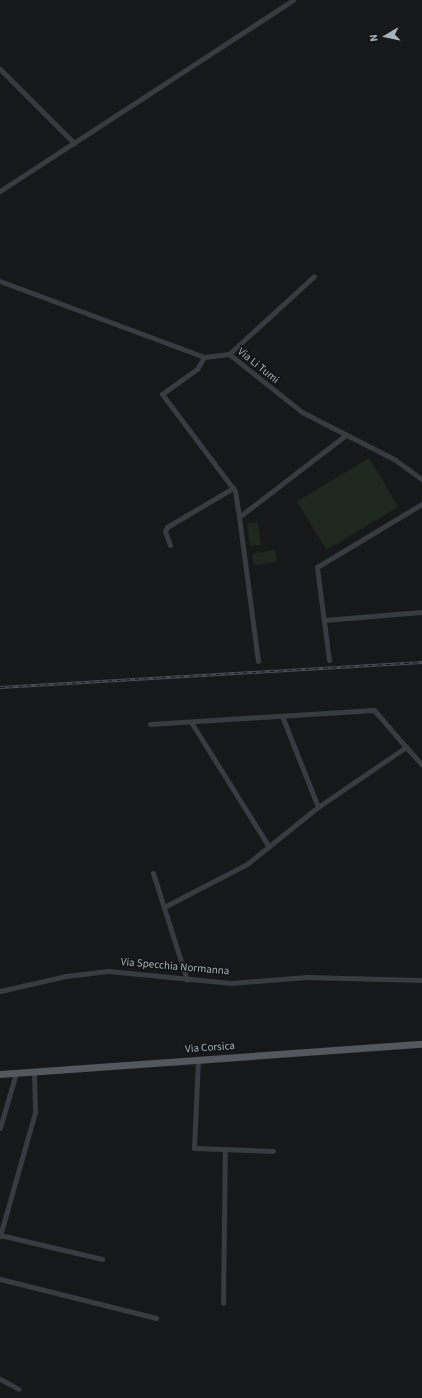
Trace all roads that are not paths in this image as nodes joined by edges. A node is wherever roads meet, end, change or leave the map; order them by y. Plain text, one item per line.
1 (293, 0) edge
2 (0, 69) edge
3 (74, 144) junction
4 (0, 191) edge
5 (314, 276) dead end
6 (0, 281) edge
7 (229, 354) junction
8 (204, 357) junction
9 (346, 435) junction
10 (422, 479) edge
11 (233, 488) junction
12 (422, 504) edge
13 (239, 517) junction
14 (170, 545) dead end
15 (422, 612) edge
16 (324, 620) junction
17 (329, 660) dead end
18 (258, 661) dead end
19 (282, 716) junction
20 (191, 722) junction
21 (150, 724) dead end
22 (406, 747) junction
23 (422, 765) edge
24 (318, 807) junction
25 (269, 847) junction
26 (153, 873) dead end
27 (164, 907) junction
28 (187, 980) junction
29 (422, 980) edge
30 (0, 991) edge
31 (422, 1044) edge
32 (198, 1060) junction
33 (34, 1071) junction
34 (16, 1073) junction
35 (0, 1074) edge
36 (0, 1128) edge
37 (225, 1149) junction
38 (273, 1151) dead end
39 (0, 1236) edge
40 (102, 1259) dead end
41 (0, 1279) edge
42 (223, 1303) dead end
43 (156, 1318) dead end
44 (0, 1379) edge
45 (19, 1389) dead end

1 - 3 street
2 - 3 street
3 - 4 street
5 - 7 street
6 - 8 street, Via Li Tumi
7 - 8 street, Via Li Tumi
7 - 9 street, Via Li Tumi
8 - 11 street
9 - 10 street, Via Li Tumi
9 - 13 street
11 - 13 street
11 - 14 street
12 - 16 street
13 - 18 street
15 - 16 street
16 - 17 street
19 - 20 street
19 - 22 street
19 - 24 street
20 - 21 street
20 - 25 street
22 - 23 street
22 - 24 street
24 - 25 street
25 - 27 street
26 - 27 street
27 - 28 street
28 - 29 street, Via Specchia Normanna
28 - 30 street, Via Specchia Normanna
31 - 32 main road, Via Corsica
32 - 33 main road, Via Corsica
32 - 37 street
33 - 34 main road, Via Corsica
33 - 39 street
34 - 35 main road, Via Corsica
34 - 36 street
37 - 38 street
37 - 42 street
39 - 40 street
41 - 43 street
44 - 45 street

